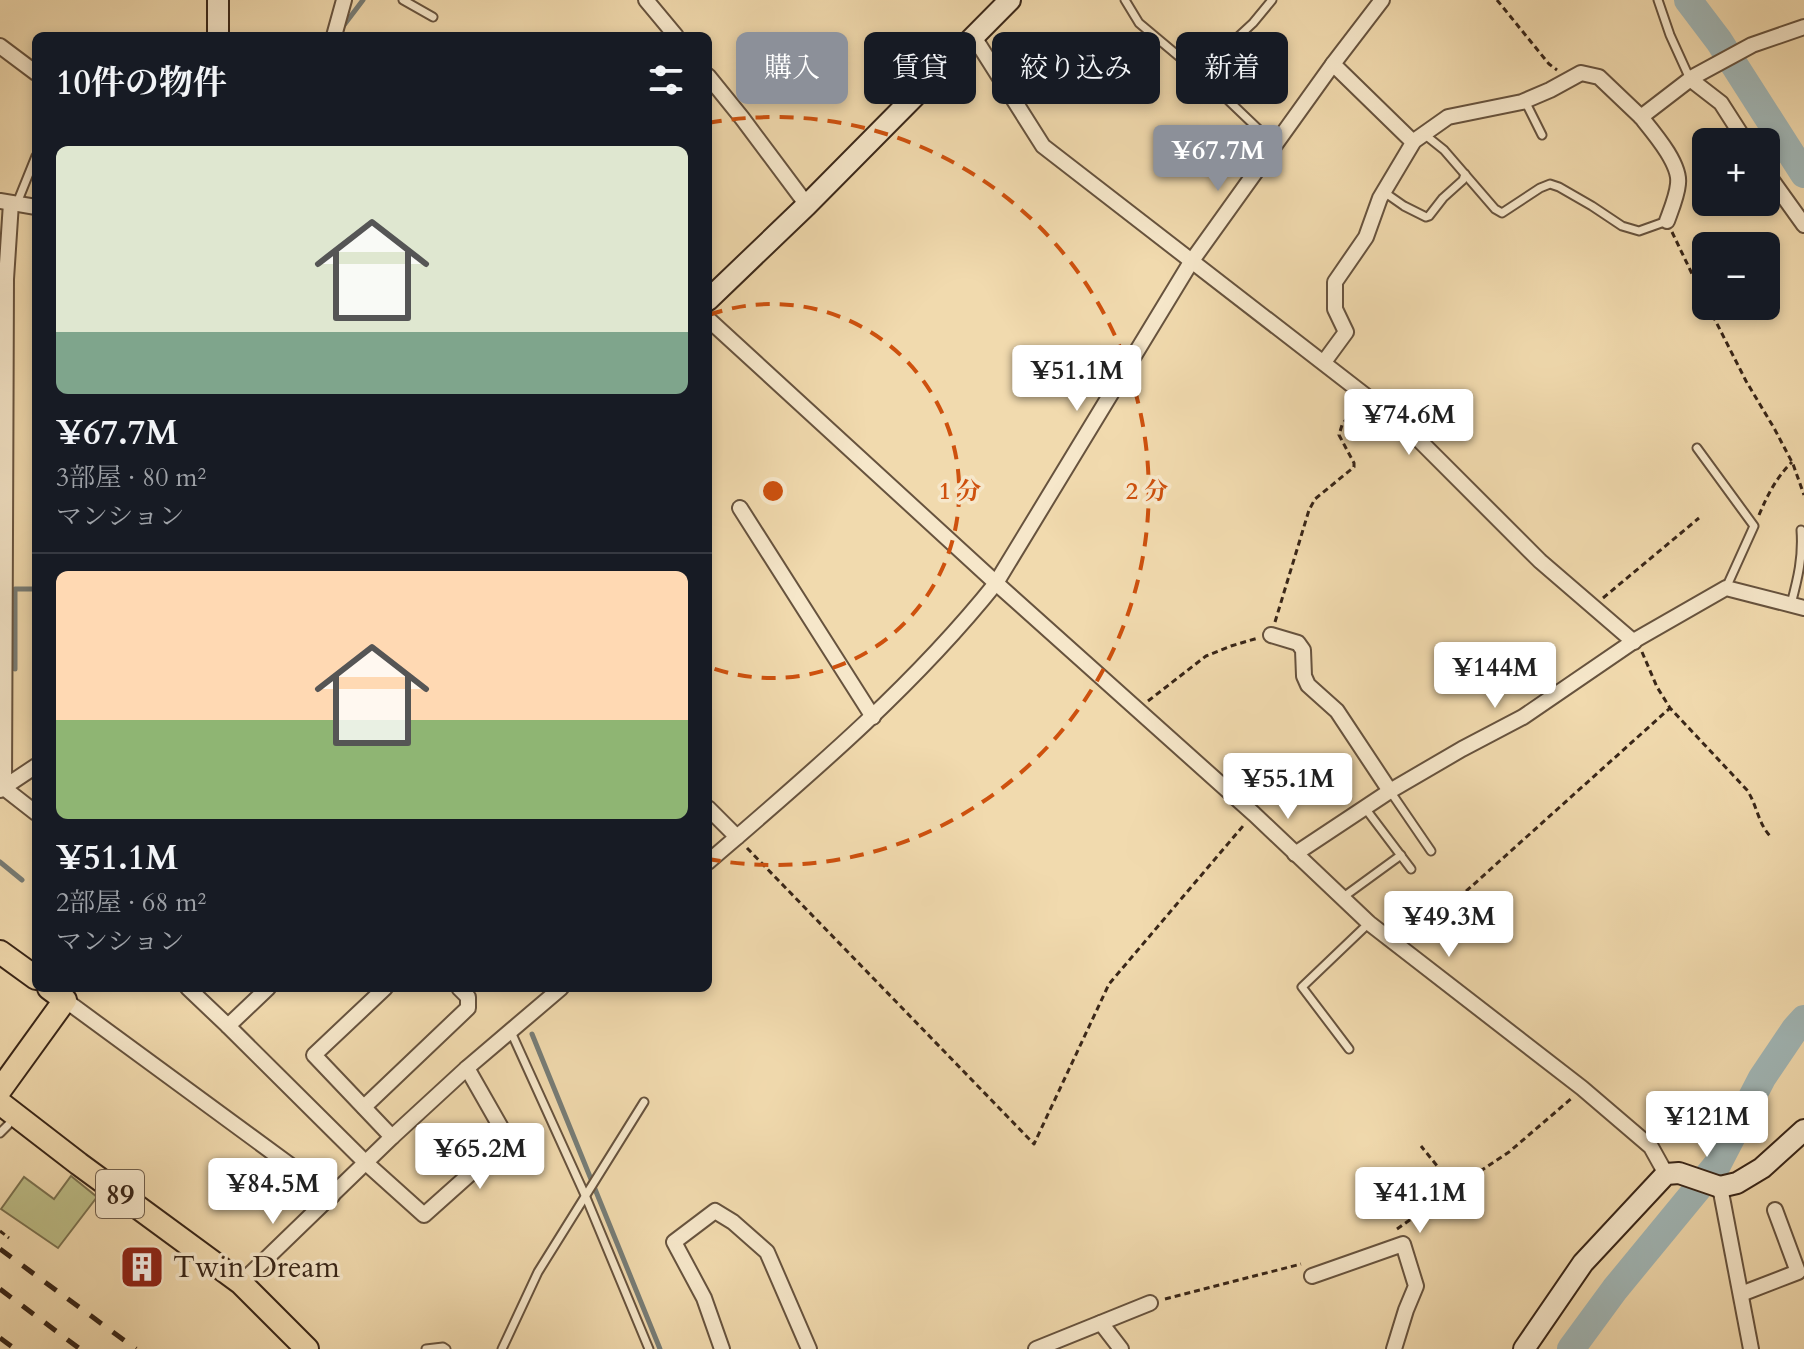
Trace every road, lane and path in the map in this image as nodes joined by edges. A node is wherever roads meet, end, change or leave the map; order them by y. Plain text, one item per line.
1 (218, 0) edge
2 (344, 0) edge
3 (403, 0) edge
4 (646, 0) edge
5 (1010, 0) edge
6 (1125, 0) edge
7 (1272, 0) edge
8 (1382, 0) edge
9 (1497, 0) edge
10 (1658, 0) edge
11 (433, 17) dead end
12 (1804, 27) edge
13 (218, 32) edge
14 (335, 32) edge
15 (673, 32) edge
16 (1243, 32) edge
17 (976, 35) edge
18 (976, 40) edge
19 (0, 46) edge
20 (1176, 54) edge
21 (1333, 64) junction
22 (32, 70) edge
23 (1574, 77) junction
24 (1691, 78) junction
25 (712, 81) edge
26 (1525, 100) junction
27 (907, 104) edge
28 (1232, 104) edge
29 (1641, 117) junction
30 (1737, 128) edge
31 (1542, 135) dead end
32 (1419, 138) junction
33 (1275, 145) junction
34 (32, 163) edge
35 (1465, 174) junction
36 (1384, 192) junction
37 (1780, 192) edge
38 (9, 202) edge
39 (807, 205) junction
40 (32, 206) edge
41 (1667, 221) junction
42 (1804, 225) edge
43 (1191, 262) junction
44 (1692, 276) edge
45 (712, 296) edge
46 (1715, 320) edge
47 (712, 323) edge
48 (4, 351) edge
49 (1324, 362) junction
50 (1365, 395) junction
51 (1697, 448) dead end
52 (1792, 462) junction
53 (1804, 495) edge
54 (740, 508) dead end
55 (1699, 518) dead end
56 (1754, 526) junction
57 (1801, 530) dead end
58 (3, 550) edge
59 (996, 583) junction
60 (1726, 588) junction
61 (1797, 606) edge
62 (1593, 607) junction
63 (1271, 635) junction
64 (1635, 641) junction
65 (1670, 708) junction
66 (1137, 710) junction
67 (873, 717) junction
68 (32, 769) edge
69 (2, 789) edge
70 (1390, 791) junction
71 (1365, 808) junction
72 (32, 810) edge
73 (712, 812) edge
74 (1254, 814) junction
75 (1770, 836) dead end
76 (737, 837) junction
77 (1431, 851) dead end
78 (1295, 854) junction
79 (1401, 855) junction
80 (712, 859) edge
81 (1411, 869) dead end
82 (1342, 898) junction
83 (1369, 923) junction
84 (1403, 948) junction
85 (0, 952) edge
86 (32, 975) edge
87 (63, 992) edge
88 (192, 992) edge
89 (264, 992) edge
90 (381, 992) edge
91 (463, 992) edge
92 (556, 992) edge
93 (228, 1026) junction
94 (511, 1032) junction
95 (1349, 1049) dead end
96 (467, 1068) junction
97 (1582, 1088) junction
98 (0, 1090) edge
99 (644, 1102) dead end
100 (0, 1103) edge
101 (364, 1107) junction
102 (8, 1125) dead end
103 (1804, 1130) edge
104 (0, 1133) edge
105 (392, 1137) junction
106 (1421, 1146) dead end
107 (365, 1162) junction
108 (1672, 1174) junction
109 (1720, 1187) junction
110 (1455, 1188) junction
111 (585, 1195) junction
112 (332, 1196) junction
113 (1775, 1210) dead end
114 (0, 1231) edge
115 (9, 1238) dead end
116 (1403, 1244) junction
117 (1310, 1269) joint
118 (1798, 1272) junction
119 (241, 1283) junction
120 (1804, 1287) edge
121 (1741, 1294) junction
122 (1150, 1303) joint
123 (1101, 1323) junction
124 (307, 1349) edge
125 (426, 1349) edge
126 (446, 1349) edge
127 (502, 1349) edge
128 (649, 1349) edge
129 (722, 1349) edge
130 (809, 1349) edge
131 (1036, 1349) edge
132 (1121, 1349) edge
133 (1394, 1349) edge
134 (1524, 1349) edge
135 (1751, 1349) edge

1 - 13 main road
2 - 14 street
3 - 11 lane
4 - 15 street
5 - 17 main road
6 - 20 lane
7 - 16 lane
8 - 21 street
9 - 23 path
10 - 24 lane
12 - 24 street
18 - 43 street
19 - 22 street
21 - 32 street
21 - 33 street
23 - 26 street
23 - 29 street
24 - 29 street
24 - 30 street
25 - 39 street
26 - 31 lane
26 - 32 street
27 - 39 main road
28 - 33 lane
29 - 41 street
32 - 35 lane
32 - 36 street
33 - 43 street
34 - 38 lane
35 - 36 lane
35 - 41 lane
36 - 49 street
37 - 42 street
38 - 40 street
38 - 48 street
39 - 45 main road
41 - 44 path
43 - 49 street
43 - 59 street
46 - 52 path
47 - 59 street
48 - 58 street
49 - 50 street
50 - 62 street
50 - 63 path
51 - 56 lane
52 - 53 path
52 - 56 path
54 - 67 street
55 - 62 path
56 - 60 lane
57 - 61 lane
58 - 69 street
59 - 66 street
59 - 67 street
60 - 61 street
60 - 64 street
62 - 64 street
63 - 66 path
63 - 70 street
64 - 65 path
64 - 70 street
65 - 75 path
65 - 84 path
66 - 74 street
67 - 76 street
68 - 69 street
69 - 72 street
70 - 71 street
70 - 77 lane
71 - 78 street
71 - 79 lane
73 - 76 street
74 - 76 path
74 - 78 street
76 - 80 street
78 - 82 street
79 - 81 lane
79 - 82 lane
82 - 83 street
83 - 84 street
83 - 95 lane
84 - 97 street
85 - 86 main road
87 - 98 main road
87 - 112 street
88 - 93 street
89 - 93 street
90 - 101 street
91 - 101 street
92 - 94 street
93 - 107 street
94 - 96 street
94 - 111 lane
96 - 105 street
96 - 107 street
97 - 108 street
97 - 110 path
99 - 111 lane
100 - 119 main road, 89
101 - 105 street
102 - 104 lane
103 - 109 main road
105 - 107 street
106 - 110 path
107 - 112 street
108 - 109 main road
108 - 134 main road
109 - 121 street
110 - 116 path
111 - 127 lane
111 - 128 lane
112 - 119 street
113 - 118 street
114 - 115 path
116 - 117 street
116 - 133 street
117 - 122 path
118 - 120 street
118 - 121 street
119 - 124 main road, 89
121 - 135 street
122 - 123 street
123 - 131 street
123 - 132 street
125 - 126 lane
129 - 130 street

